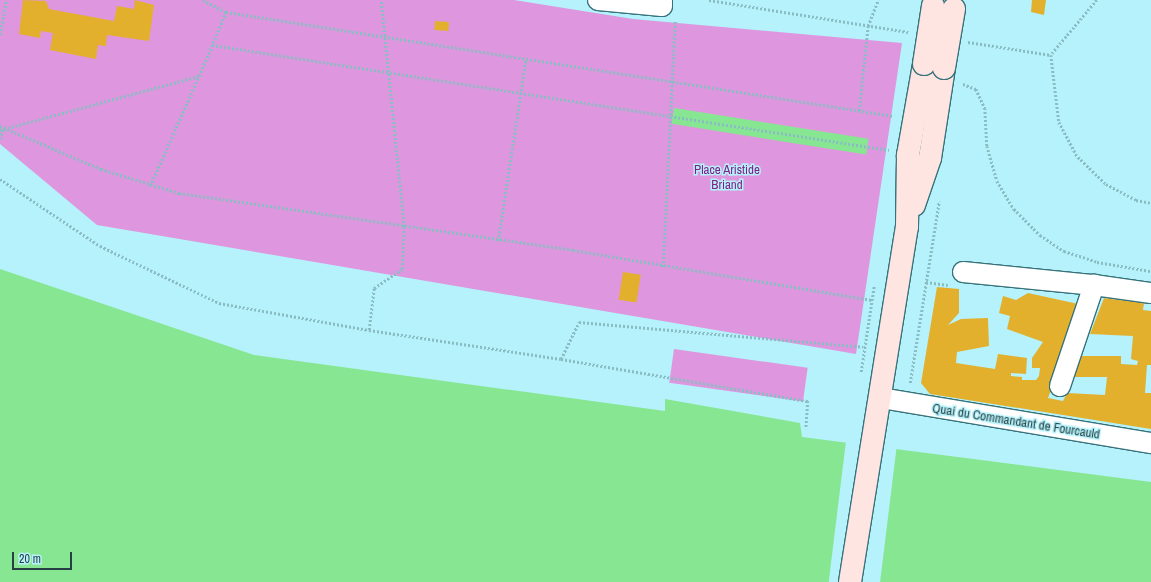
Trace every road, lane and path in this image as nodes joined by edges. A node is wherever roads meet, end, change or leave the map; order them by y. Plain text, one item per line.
1 (6, 0) edge
2 (203, 0) edge
3 (381, 0) edge
4 (598, 0) edge
5 (708, 0) edge
6 (878, 0) edge
7 (1097, 0) edge
8 (933, 3) edge
9 (955, 4) edge
10 (667, 7) edge
11 (226, 12) junction
12 (868, 26) junction
13 (914, 33) dead end
14 (0, 35) edge
15 (383, 36) junction
16 (959, 40) dead end
17 (212, 45) junction
18 (1051, 55) junction
19 (526, 59) junction
20 (386, 70) junction
21 (942, 71) junction
22 (199, 76) junction
23 (672, 82) junction
24 (521, 92) junction
25 (859, 111) junction
26 (670, 115) junction
27 (902, 117) dead end
28 (0, 126) edge
29 (1, 129) edge
30 (0, 139) edge
31 (897, 151) dead end
32 (0, 180) edge
33 (150, 186) junction
34 (1151, 203) edge
35 (404, 227) junction
36 (498, 241) junction
37 (931, 251) dead end
38 (663, 267) junction
39 (1151, 271) edge
40 (964, 272) dead end
41 (926, 282) junction
42 (937, 284) dead end
43 (1094, 285) junction
44 (1151, 293) edge
45 (369, 330) junction
46 (560, 358) junction
47 (1060, 386) dead end
48 (881, 398) junction
49 (905, 403) junction
50 (806, 429) dead end
51 (1151, 443) edge
52 (850, 582) edge

1 - 14 path
2 - 11 path
3 - 15 path
4 - 10 street
5 - 12 path
6 - 12 path
7 - 18 path
8 - 21 main road, bridge
9 - 21 main road, bridge
10 - 23 path
11 - 15 path
11 - 17 path
12 - 13 path
12 - 25 path
15 - 19 path
15 - 20 path
16 - 18 path
17 - 20 path
17 - 22 path
18 - 34 path
19 - 23 path
19 - 24 path
20 - 24 path
20 - 35 path
21 - 39 path
21 - 48 main road
22 - 29 path
22 - 33 path
23 - 25 path
23 - 26 path
24 - 26 path
24 - 36 path
25 - 27 path
26 - 31 path
26 - 38 path
28 - 29 path
29 - 30 path
29 - 33 path
32 - 45 path
33 - 35 path
35 - 36 path
35 - 45 path
36 - 38 path
37 - 41 path
38 - 46 path
40 - 43 street
41 - 42 path
41 - 49 path
43 - 44 street
43 - 47 street
45 - 46 path
46 - 50 path
48 - 49 street, Quai du Commandant de Fourcauld
48 - 52 main road
49 - 51 street, Quai du Commandant de Fourcauld

